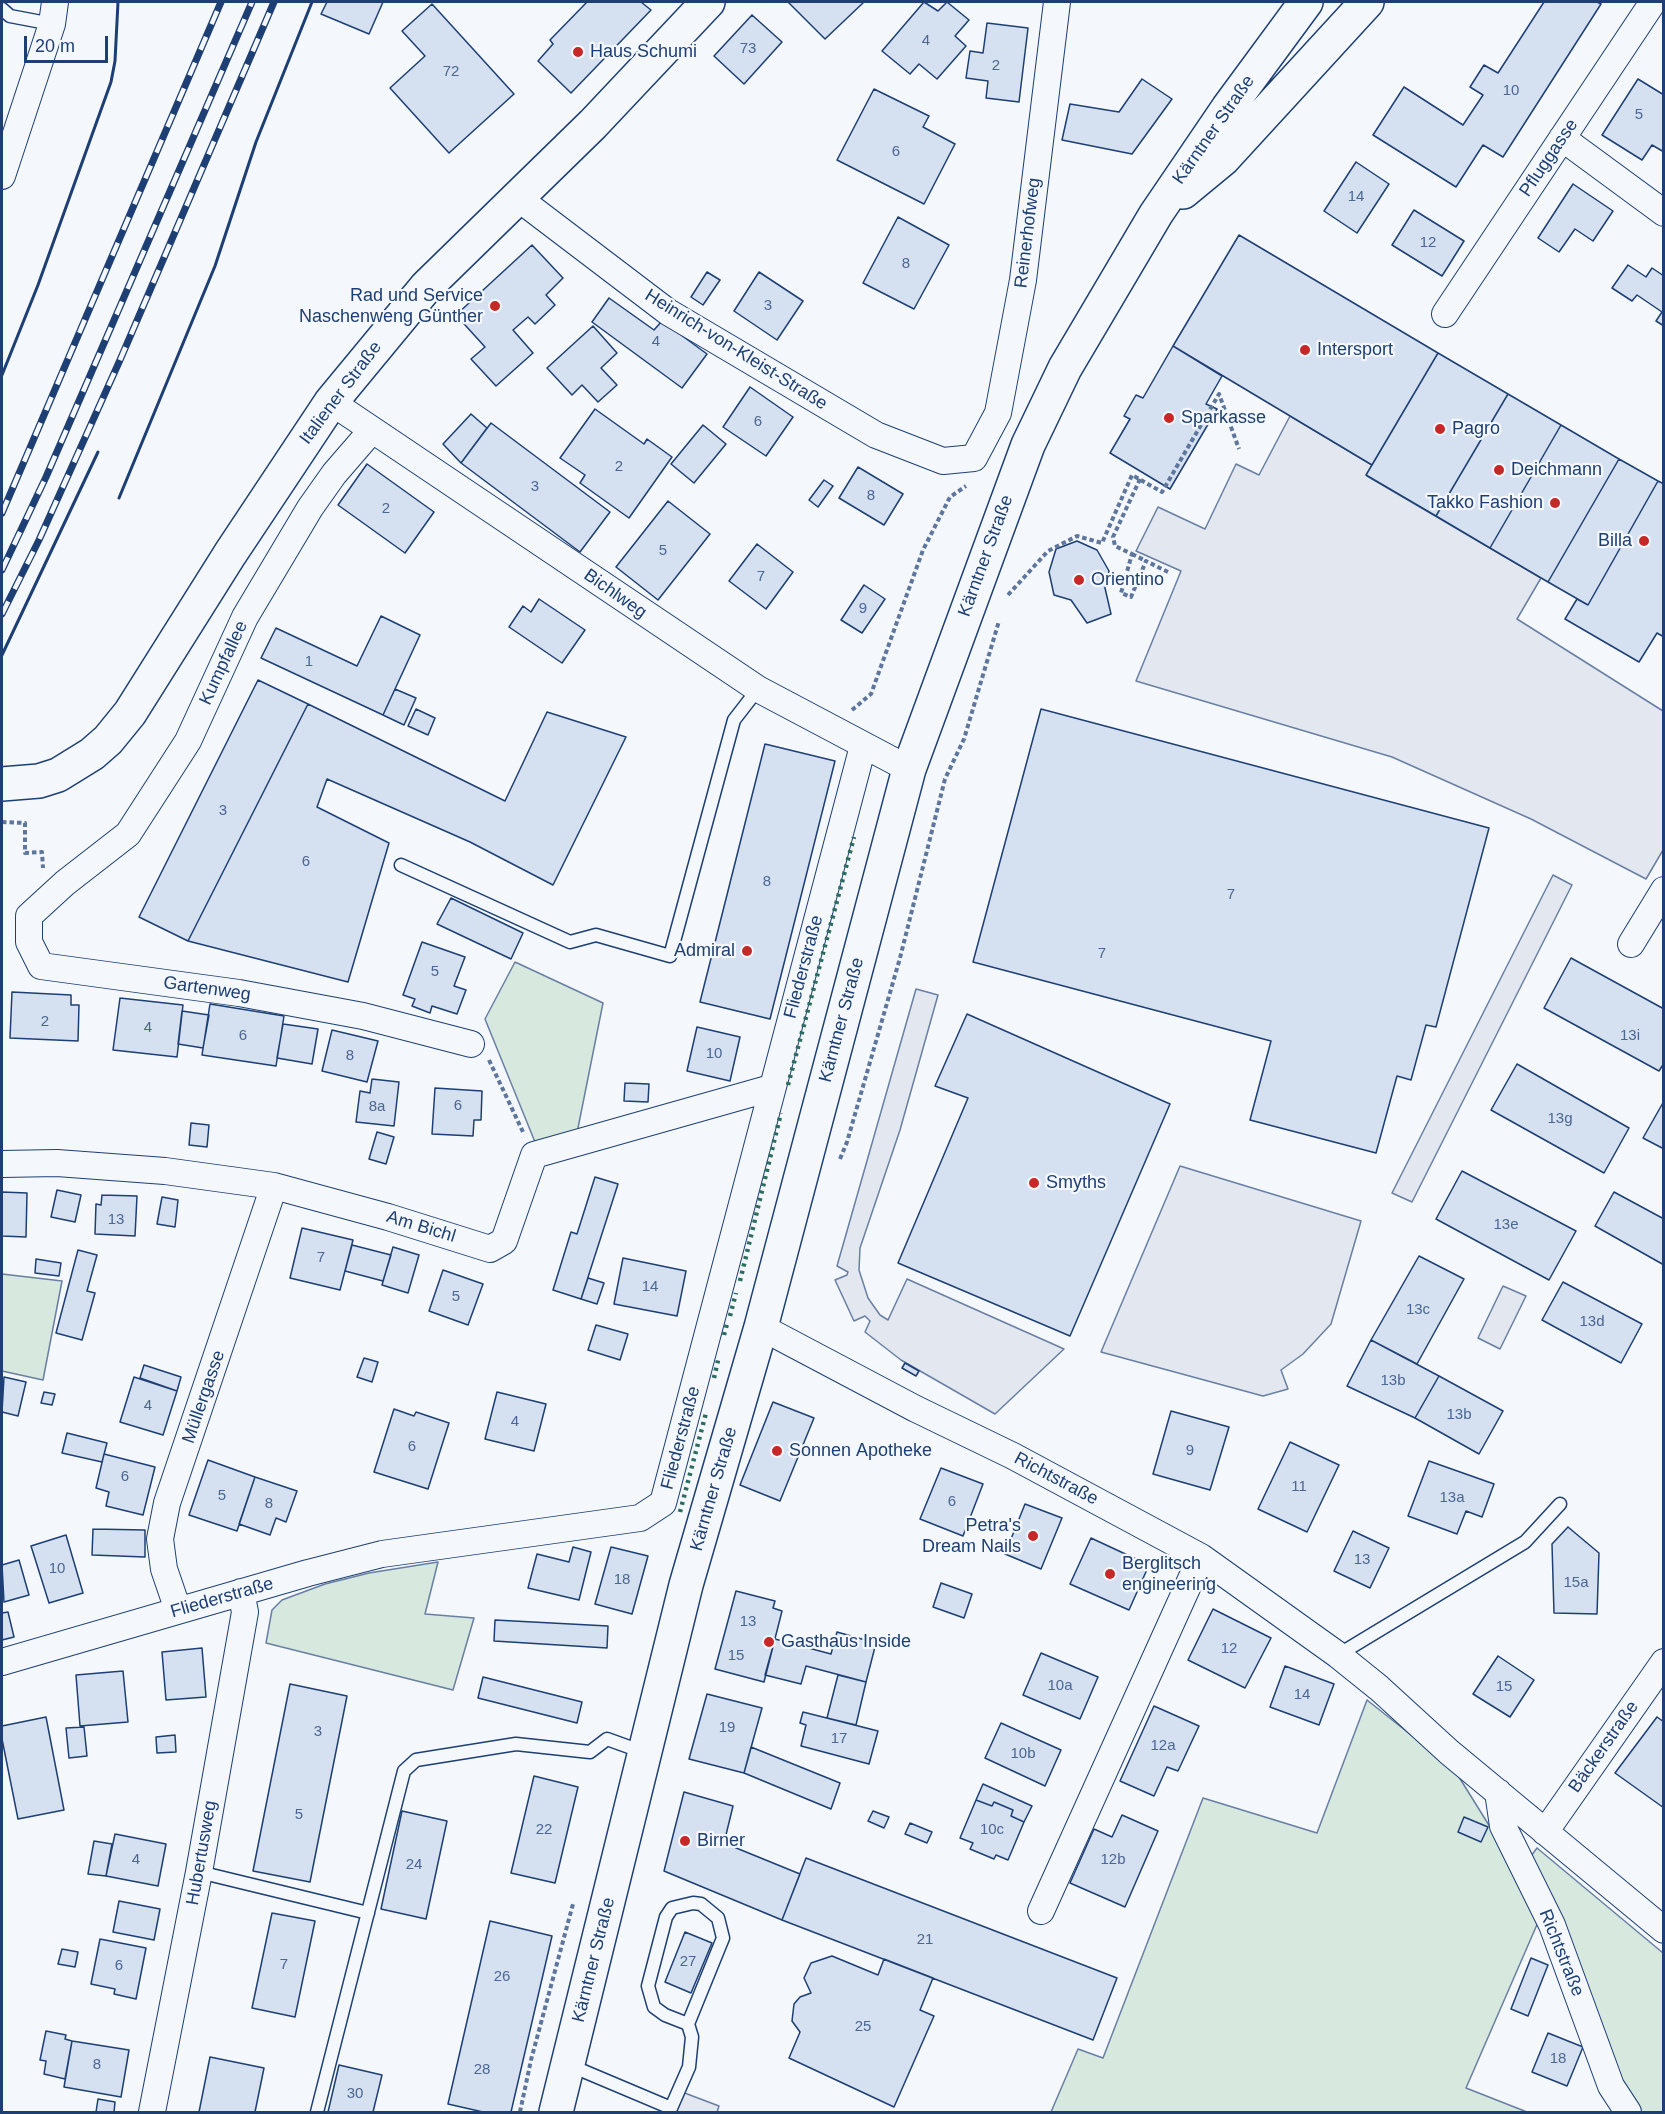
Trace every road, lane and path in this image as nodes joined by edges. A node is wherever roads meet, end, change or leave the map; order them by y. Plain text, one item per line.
1 (708, 2) edge
2 (1057, 2) edge
3 (1306, 2) edge
4 (1367, 2) edge
5 (1653, 2) edge
6 (2, 9) edge
7 (54, 13) edge
8 (1562, 138) junction
9 (2, 176) edge
10 (518, 198) junction
11 (1664, 213) edge
12 (1156, 214) junction
13 (1445, 314) dead end
14 (331, 402) junction
15 (372, 430) junction
16 (1239, 449) dead end
17 (974, 458) joint
18 (1140, 479) junction
19 (1132, 554) junction
20 (1146, 561) junction
21 (1168, 572) dead end
22 (1008, 587) dead end
23 (1000, 617) dead end
24 (758, 688) junction
25 (863, 746) junction
26 (909, 769) junction
27 (2, 784) edge
28 (2, 822) edge
29 (401, 865) dead end
30 (54, 879) junction
31 (1664, 890) edge
32 (1631, 944) dead end
33 (471, 1044) joint
34 (771, 1088) junction
35 (534, 1155) junction
36 (2, 1164) edge
37 (838, 1164) dead end
38 (274, 1186) junction
39 (761, 1327) junction
40 (1560, 1504) dead end
41 (1201, 1557) junction
42 (241, 1592) junction
43 (178, 1610) junction
44 (1338, 1655) junction
45 (2, 1662) edge
46 (1664, 1662) edge
47 (645, 1752) junction
48 (1498, 1792) junction
49 (1545, 1832) junction
50 (200, 1872) junction
51 (1041, 1911) dead end
52 (368, 1913) junction
53 (1664, 1930) edge
54 (688, 2024) junction
55 (568, 2065) junction
56 (152, 2112) edge
57 (317, 2112) edge
58 (556, 2112) edge
59 (1628, 2112) edge

1 - 10 main road, Italiener Straße
2 - 17 street, Reinerhofweg
3 - 12 main road, Kärntner Straße
4 - 12 main road
5 - 8 street, Pfluggasse
6 - 7 lane
7 - 9 street
8 - 11 street
8 - 13 street, Pfluggasse
10 - 14 main road, Italiener Straße
10 - 17 street, Heinrich-von-Kleist-Straße
12 - 26 main road, Kärntner Straße
14 - 15 street, Bichlweg
14 - 27 main road, Italiener Straße
15 - 24 street, Bichlweg
15 - 30 street, Kumpfallee
16 - 18 path
18 - 19 path
18 - 22 path
19 - 20 path
19 - 20 path
20 - 21 path
23 - 37 path
24 - 25 street, Bichlweg
24 - 29 lane
25 - 26 street, Bichlweg
25 - 34 street, Fliederstraße
26 - 39 main road, Kärntner Straße
28 - 30 path
30 - 33 street, Gartenweg
31 - 32 street
33 - 35 path
34 - 35 street
34 - 42 street, Fliederstraße
35 - 38 street, Am Bichl
36 - 38 street, Am Bichl
38 - 43 street, Müllergasse
39 - 41 street, Richtstraße
39 - 47 main road, Kärntner Straße
40 - 44 lane
41 - 44 street, Richtstraße
41 - 51 street
42 - 43 street, Fliederstraße
42 - 50 street, Hubertusweg
43 - 45 street, Fliederstraße
44 - 48 street, Richtstraße
46 - 49 street, Bäckerstraße
47 - 52 lane
47 - 55 main road, Kärntner Straße
48 - 49 street, Richtstraße
48 - 59 street, Richtstraße
49 - 53 street, Richtstraße
50 - 52 lane
50 - 56 street, Hubertusweg
52 - 57 lane
54 - 54 lane
54 - 55 lane
55 - 58 main road, Kärntner Straße

